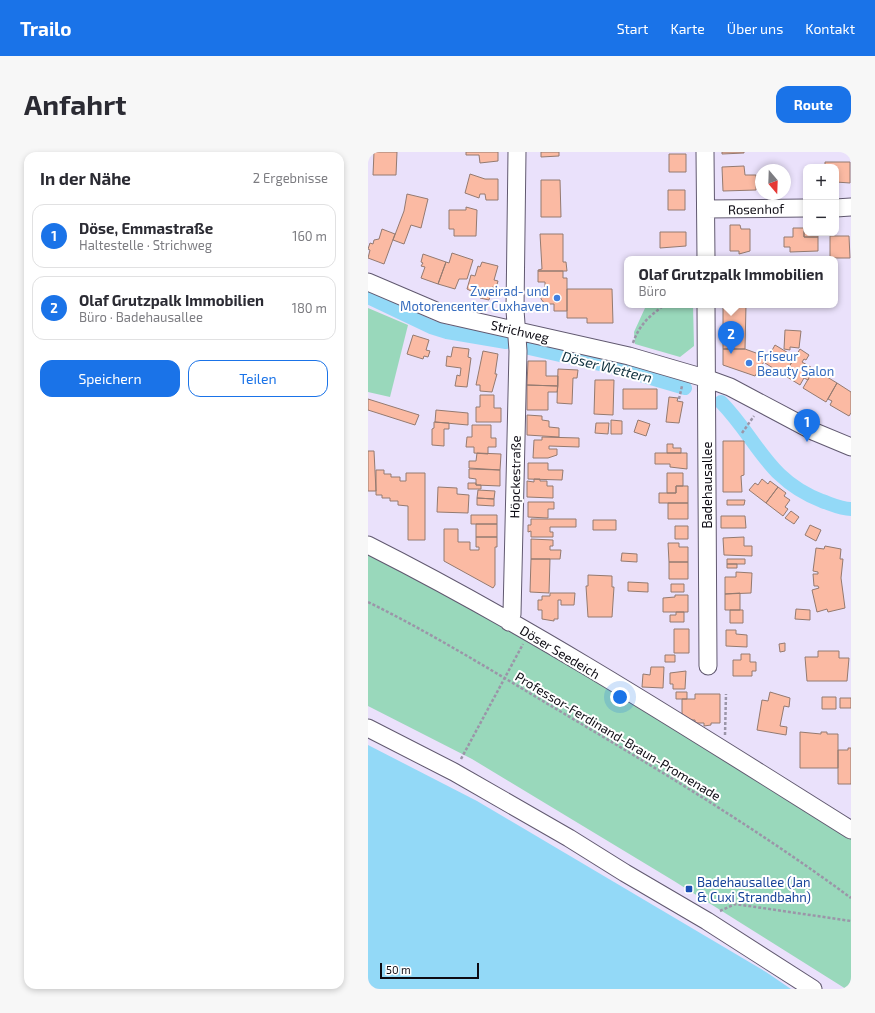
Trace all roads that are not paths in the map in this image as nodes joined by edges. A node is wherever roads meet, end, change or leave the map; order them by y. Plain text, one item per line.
1 (516, 152) edge
2 (705, 152) edge
3 (803, 208) edge
4 (839, 208) edge
5 (851, 208) edge
6 (706, 209) junction
7 (706, 256) edge
8 (368, 282) edge
9 (706, 308) edge
10 (518, 331) junction
11 (708, 379) junction
12 (851, 447) edge
13 (368, 545) edge
14 (509, 622) junction
15 (708, 666) dead end
16 (368, 728) edge
17 (851, 830) edge
18 (813, 989) edge

1 - 10 street, Höpckestraße
2 - 6 street
3 - 6 street, Rosenhof
4 - 5 street
6 - 7 street
8 - 10 street, Strichweg
9 - 11 street, Badehausallee
10 - 11 street, Strichweg
10 - 14 street, Höpckestraße
11 - 12 street, Strichweg
11 - 15 street, Badehausallee
13 - 14 street, Döser Seedeich
14 - 17 street, Döser Seedeich
16 - 18 street

